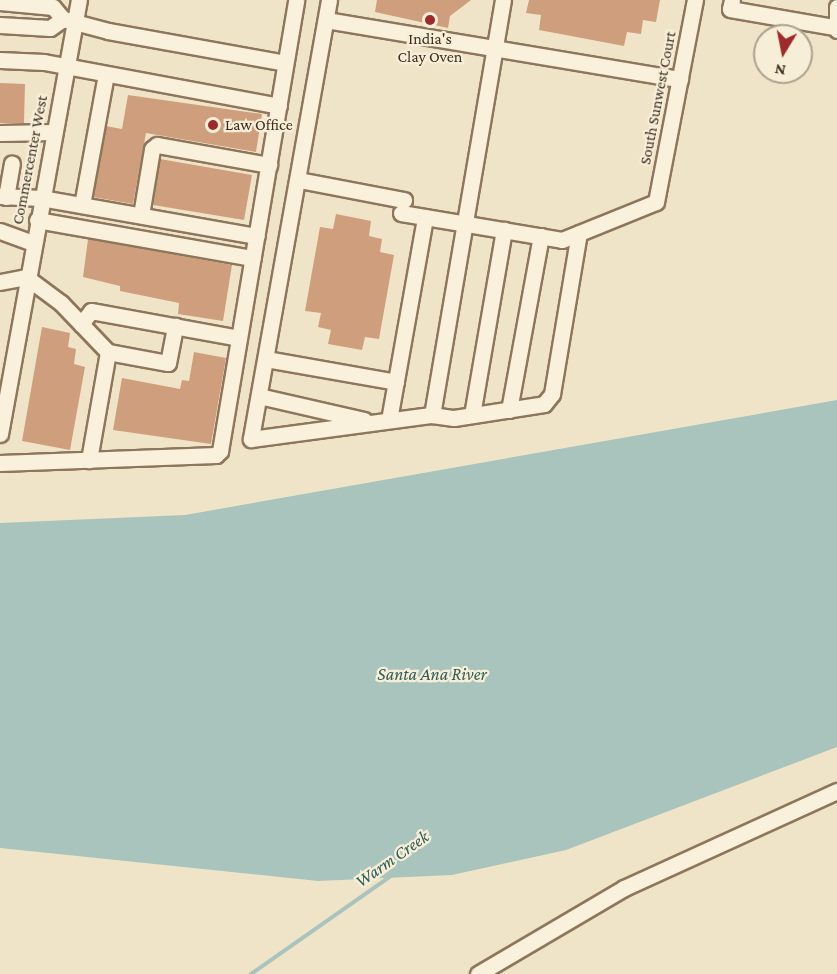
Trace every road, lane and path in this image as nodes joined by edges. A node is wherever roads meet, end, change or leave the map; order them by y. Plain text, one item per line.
1 (79, 0) edge
2 (296, 0) edge
3 (329, 0) edge
4 (503, 0) edge
5 (695, 0) edge
6 (732, 0) edge
7 (0, 2) edge
8 (837, 7) edge
9 (69, 20) junction
10 (326, 20) junction
11 (0, 25) edge
12 (835, 28) edge
13 (495, 49) junction
14 (0, 60) edge
15 (285, 63) junction
16 (66, 67) junction
17 (106, 74) junction
18 (680, 79) junction
19 (279, 106) junction
20 (54, 132) junction
21 (0, 133) edge
22 (12, 164) dead end
23 (269, 165) junction
24 (298, 180) junction
25 (3, 196) edge
26 (41, 198) junction
27 (82, 205) junction
28 (141, 216) junction
29 (425, 217) junction
30 (37, 220) junction
31 (465, 224) junction
32 (504, 230) junction
33 (0, 231) edge
34 (579, 233) junction
35 (257, 236) junction
36 (541, 236) junction
37 (33, 243) junction
38 (254, 258) junction
39 (26, 277) junction
40 (0, 282) edge
41 (81, 324) junction
42 (175, 326) junction
43 (240, 338) junction
44 (108, 352) junction
45 (266, 359) junction
46 (396, 382) junction
47 (259, 396) junction
48 (509, 410) junction
49 (432, 415) junction
50 (472, 416) junction
51 (389, 420) junction
52 (373, 422) junction
53 (0, 434) edge
54 (89, 460) junction
55 (0, 463) edge
56 (837, 792) edge
57 (478, 974) edge

1 - 9 street, Commercenter West
2 - 15 street
3 - 10 street
4 - 13 street
5 - 18 street, South Sunwest Court
6 - 12 street
7 - 9 street
8 - 12 street
9 - 11 street
9 - 15 street
9 - 16 street, Commercenter West
10 - 13 street
10 - 24 street
13 - 18 street
13 - 31 street
14 - 16 street
15 - 19 street
16 - 17 street
16 - 20 street, Commercenter West
17 - 19 street
17 - 27 street
18 - 34 street, South Sunwest Court
19 - 23 street
20 - 21 street
20 - 26 street, Commercenter West
22 - 25 street
23 - 28 street
23 - 35 street
24 - 29 street
24 - 45 street
25 - 26 street
26 - 27 street
26 - 30 street, Commercenter West
27 - 28 street
28 - 35 street
29 - 31 street
29 - 46 street
30 - 37 street, Commercenter West
30 - 38 street
31 - 32 street
31 - 49 street
32 - 36 street
32 - 50 street
33 - 37 street
34 - 36 street
34 - 48 street
35 - 38 street
36 - 48 street
37 - 39 street, Commercenter West
38 - 43 street
39 - 40 street
39 - 41 street
39 - 53 street, Commercenter West
41 - 42 street
41 - 44 street
42 - 43 street
42 - 44 street
43 - 54 street
44 - 54 street
45 - 46 street
45 - 47 street
46 - 51 street
47 - 52 street
47 - 52 street
48 - 50 street
49 - 50 street
49 - 51 street
51 - 52 street
54 - 55 street
56 - 57 street

